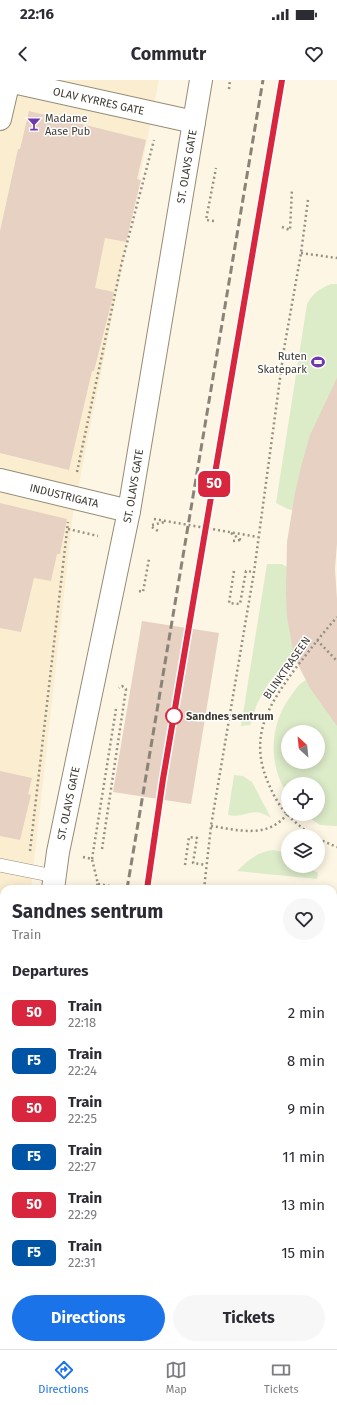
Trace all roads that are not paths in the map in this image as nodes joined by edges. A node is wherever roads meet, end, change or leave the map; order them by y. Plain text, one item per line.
1 (7, 80) edge
2 (201, 80) edge
3 (0, 119) edge
4 (194, 122) junction
5 (0, 480) edge
6 (138, 514) junction
7 (0, 865) edge
8 (54, 883) edge

1 - 3 street
1 - 4 street, OLAV KYRRES GATE
2 - 4 street, ST. OLAVS GATE
4 - 6 street, ST. OLAVS GATE
5 - 6 street, INDUSTRIGATA
6 - 8 street, ST. OLAVS GATE
7 - 8 lane

